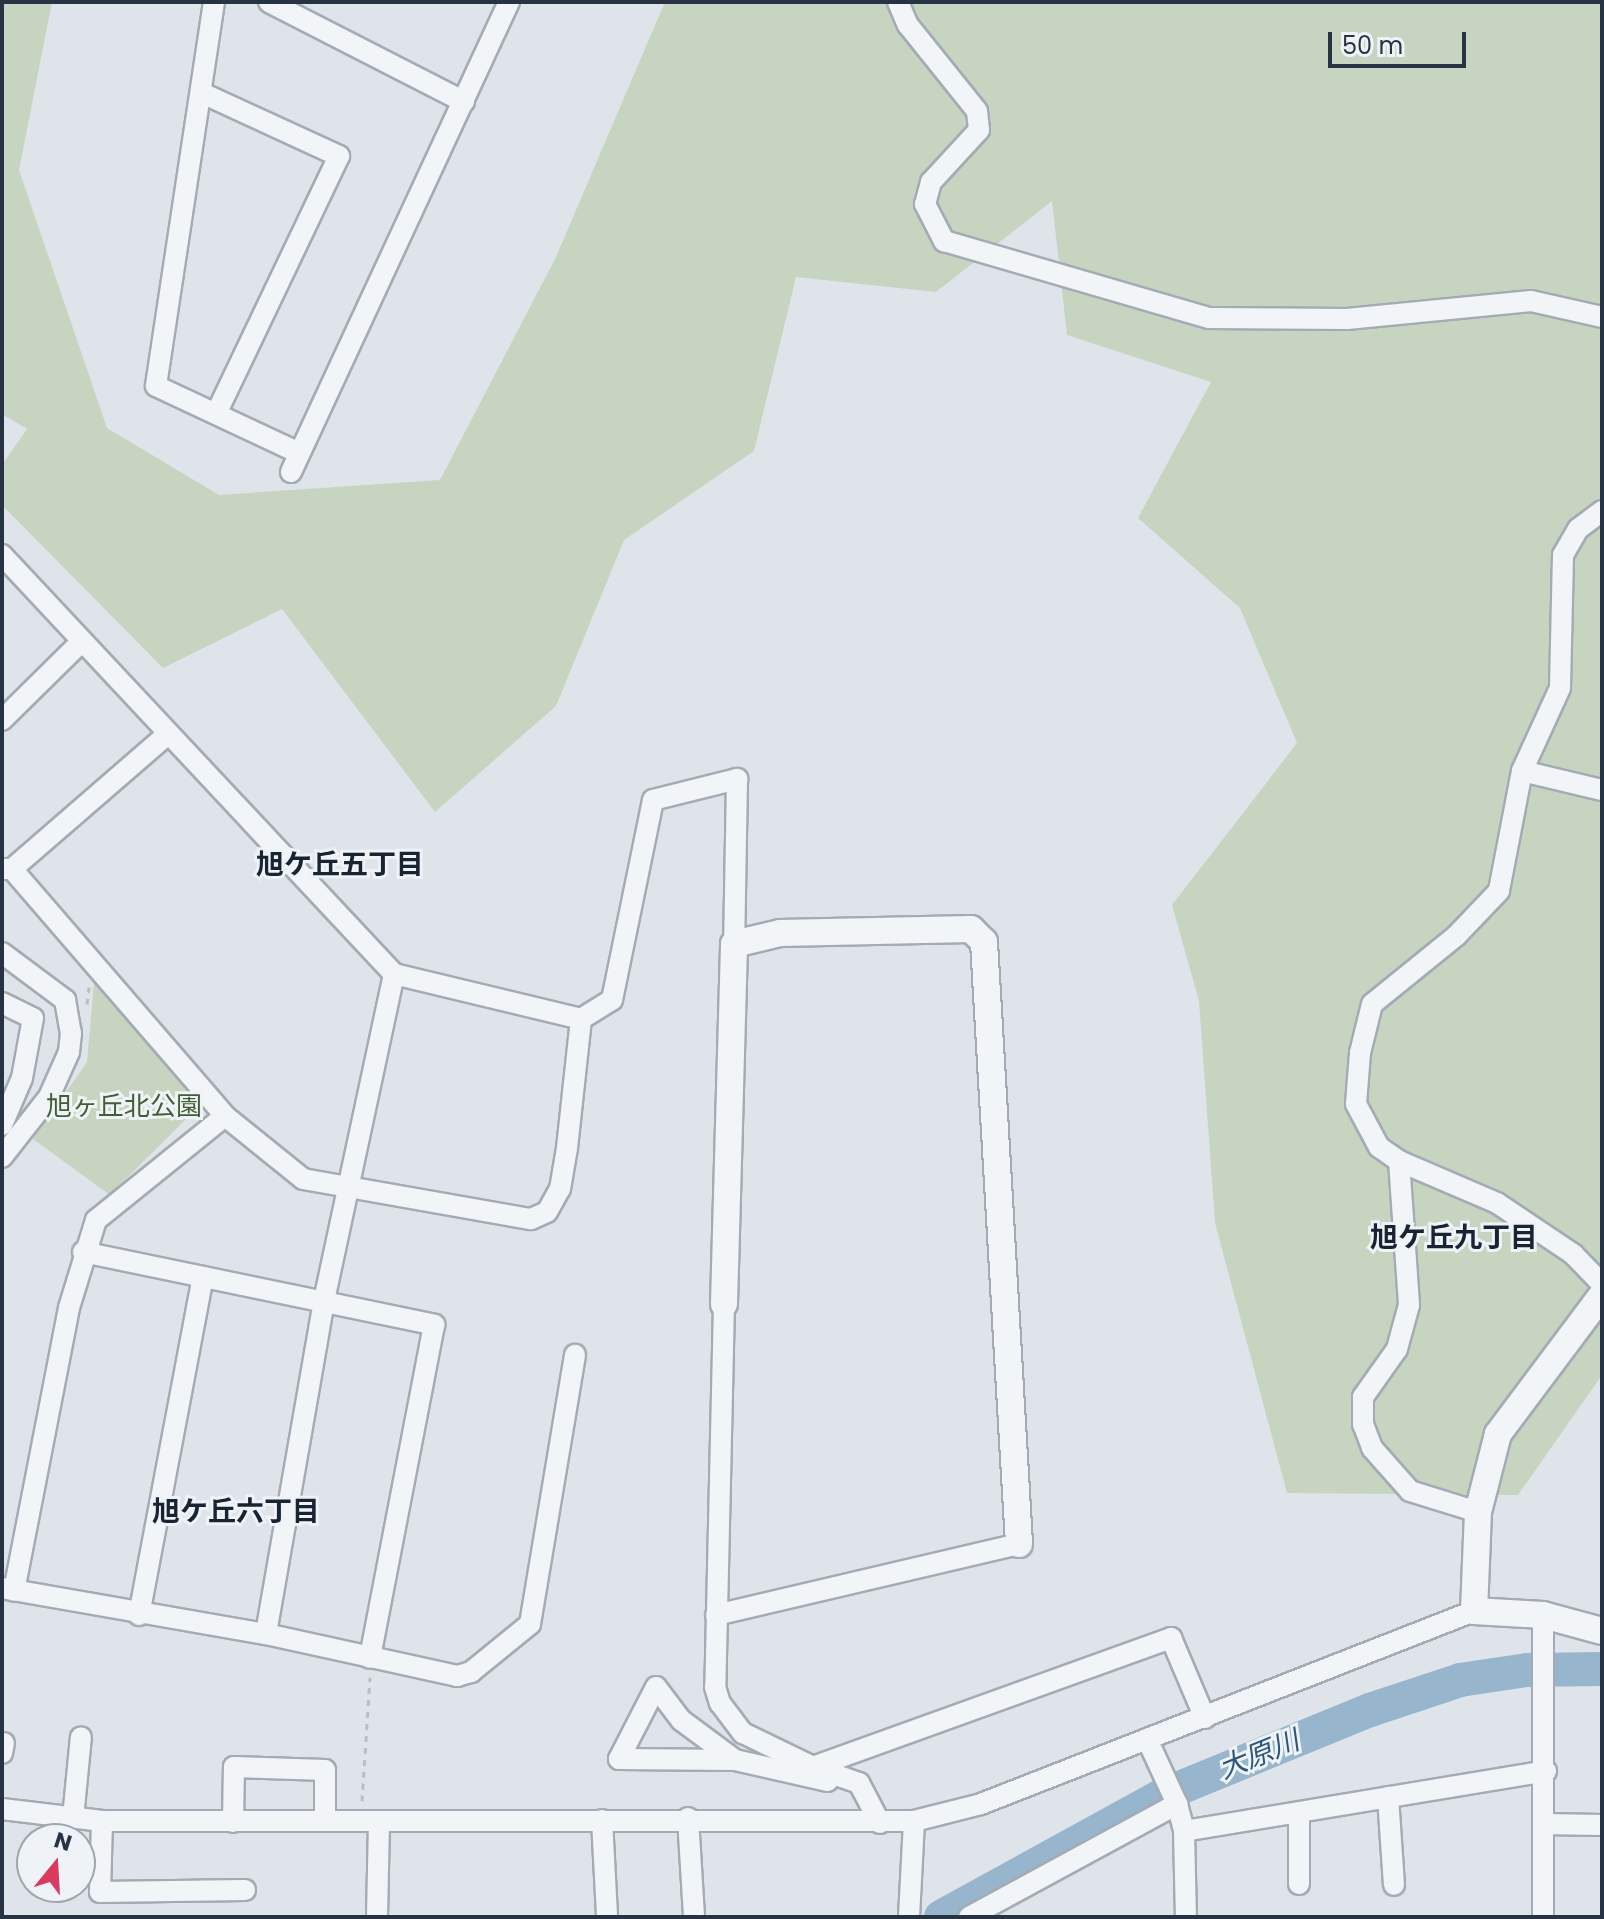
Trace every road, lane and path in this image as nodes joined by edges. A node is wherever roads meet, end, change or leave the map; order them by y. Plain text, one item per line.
1 (214, 2) edge
2 (269, 2) edge
3 (509, 2) edge
4 (898, 2) edge
5 (202, 93) junction
6 (464, 102) junction
7 (1602, 317) edge
8 (217, 412) junction
9 (1602, 511) edge
10 (2, 555) edge
11 (82, 641) junction
12 (2, 720) edge
13 (168, 734) junction
14 (1522, 771) junction
15 (1602, 790) edge
16 (7, 869) edge
17 (734, 944) junction
18 (2, 953) edge
19 (394, 974) junction
20 (3, 1005) edge
21 (581, 1019) junction
22 (225, 1116) junction
23 (2, 1125) edge
24 (2, 1157) edge
25 (1399, 1161) junction
26 (347, 1189) junction
27 (83, 1252) junction
28 (203, 1277) junction
29 (1602, 1284) edge
30 (1602, 1295) edge
31 (324, 1301) junction
32 (724, 1304) joint
33 (575, 1355) dead end
34 (1478, 1512) junction
35 (1019, 1544) joint
36 (8, 1589) edge
37 (1474, 1611) junction
38 (139, 1615) junction
39 (716, 1615) junction
40 (1543, 1615) junction
41 (1602, 1631) edge
42 (266, 1634) junction
43 (370, 1658) junction
44 (1205, 1718) junction
45 (81, 1737) dead end
46 (1147, 1739) junction
47 (735, 1760) junction
48 (813, 1767) junction
49 (1546, 1771) junction
50 (859, 1783) junction
51 (1388, 1797) junction
52 (1177, 1804) junction
53 (2, 1809) edge
54 (1299, 1814) junction
55 (73, 1818) junction
56 (688, 1818) junction
57 (602, 1820) junction
58 (102, 1821) junction
59 (325, 1821) junction
60 (914, 1821) junction
61 (233, 1822) junction
62 (369, 1822) junction
63 (880, 1823) junction
64 (1543, 1824) junction
65 (1602, 1825) edge
66 (1184, 1831) junction
67 (1299, 1884) dead end
68 (1394, 1885) dead end
69 (245, 1890) dead end
70 (377, 1917) edge
71 (607, 1917) edge
72 (694, 1917) edge
73 (909, 1917) edge
74 (969, 1917) edge
75 (1186, 1917) edge
76 (1543, 1917) edge

1 - 5 street
2 - 6 street
3 - 6 street
4 - 7 street
5 - 8 street
5 - 8 street
6 - 8 street
9 - 14 street
10 - 11 street
11 - 12 street
11 - 13 street
13 - 16 street
13 - 19 street
14 - 15 street
14 - 25 street
16 - 22 street
17 - 21 street
17 - 32 street
17 - 35 street
18 - 24 street
19 - 21 street
19 - 26 street
20 - 23 street
21 - 26 street
22 - 26 street
22 - 27 street
25 - 29 street
25 - 34 street
26 - 31 street
27 - 28 street
27 - 36 street
28 - 31 street
28 - 38 street
30 - 34 street
31 - 42 street
31 - 43 street
32 - 39 street
33 - 43 street
34 - 37 street
35 - 39 street
36 - 38 street
37 - 40 street
37 - 44 street
38 - 42 street
39 - 48 street
40 - 41 street
40 - 49 street
42 - 43 street
43 - 62 path
44 - 46 street
44 - 48 street
45 - 55 street
46 - 52 street
46 - 60 street
47 - 47 street
47 - 50 street
48 - 50 street
49 - 51 street
49 - 64 street
50 - 63 street
51 - 54 street
51 - 68 street
52 - 66 street
52 - 74 street
53 - 55 street
54 - 66 street
54 - 67 street
55 - 58 street
56 - 57 street
56 - 63 street
56 - 72 street
57 - 62 street
57 - 71 street
58 - 61 street
58 - 69 street
59 - 61 street
59 - 61 street
59 - 62 street
60 - 63 street
60 - 73 street
62 - 70 street
64 - 65 street
64 - 76 street
66 - 75 street

